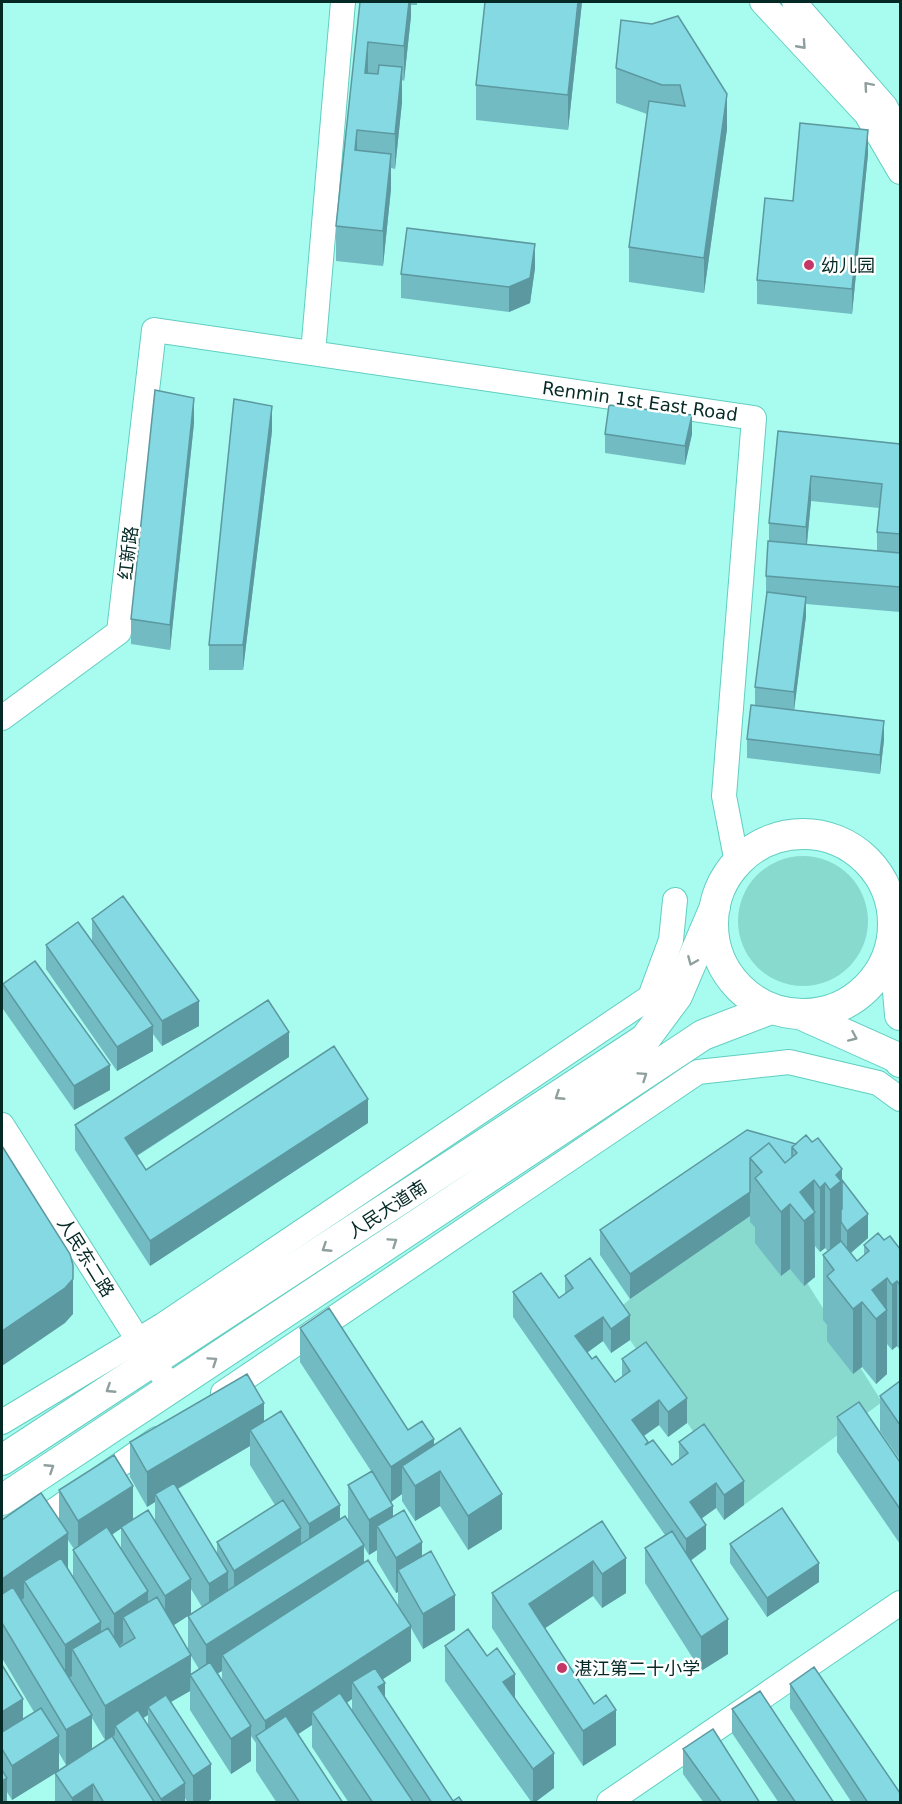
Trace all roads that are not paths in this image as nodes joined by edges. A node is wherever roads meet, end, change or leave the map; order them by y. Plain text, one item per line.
1 (343, 2) edge
2 (762, 2) edge
3 (794, 2) edge
4 (900, 134) edge
5 (900, 172) edge
6 (154, 330) joint
7 (313, 353) junction
8 (2, 718) edge
9 (736, 863) junction
10 (675, 900) dead end
11 (714, 907) junction
12 (896, 918) edge
13 (771, 1009) junction
14 (802, 1016) junction
15 (900, 1016) edge
16 (900, 1062) edge
17 (900, 1099) edge
18 (2, 1125) edge
19 (152, 1362) junction
20 (173, 1388) junction
21 (201, 1409) edge
22 (2, 1422) edge
23 (172, 1428) edge
24 (2, 1460) edge
25 (2, 1500) edge
26 (2, 1547) edge
27 (900, 1603) edge
28 (609, 1803) edge

1 - 7 street
2 -> 5 street
4 -> 3 street
6 - 7 street, Renmin 1st East Road
6 - 8 street, 红新路
7 - 9 street, Renmin 1st East Road
9 - 11 main road
9 - 12 main road
10 - 22 street
11 - 13 main road
11 -> 19 main road, 人民大道南
12 - 14 main road
12 - 15 main road
13 - 14 main road
20 -> 13 main road, 人民大道南
14 -> 16 main road
17 - 21 street
18 - 19 street, 人民东二路
19 - 20 street, 人民东二路
19 -> 24 main road, 人民大道南
25 -> 20 main road, 人民大道南
23 - 26 street
27 - 28 street

